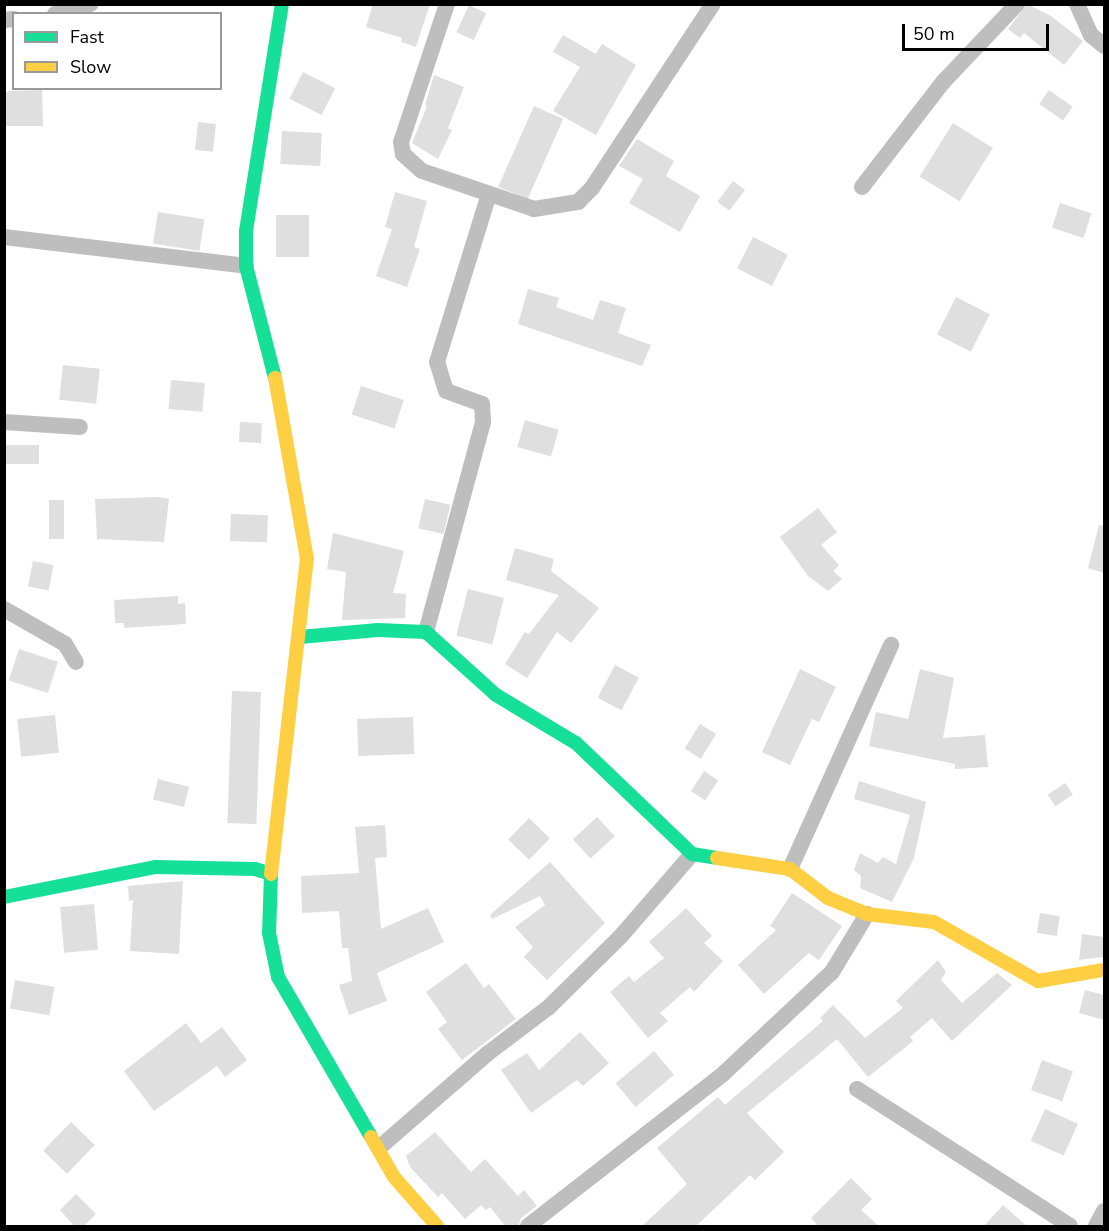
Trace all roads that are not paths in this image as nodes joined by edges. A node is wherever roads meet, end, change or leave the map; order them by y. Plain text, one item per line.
1 (91, 4) edge
2 (282, 4) edge
3 (447, 4) edge
4 (713, 4) edge
5 (1017, 4) edge
6 (1077, 4) edge
7 (62, 12) edge
8 (1104, 46) edge
9 (862, 187) dead end
10 (488, 196) junction
11 (4, 237) edge
12 (246, 266) junction
13 (4, 422) edge
14 (80, 427) dead end
15 (4, 609) edge
16 (426, 633) junction
17 (300, 637) junction
18 (891, 645) dead end
19 (76, 662) dead end
20 (692, 854) junction
21 (790, 869) junction
22 (271, 874) junction
23 (4, 897) edge
24 (867, 914) junction
25 (1104, 970) edge
26 (857, 1089) dead end
27 (380, 1147) junction
28 (1104, 1211) edge
29 (434, 1226) edge
30 (528, 1227) edge
31 (1070, 1227) edge
32 (1096, 1227) edge

1 - 7 street
2 - 12 street
3 - 10 street
4 - 10 street
5 - 9 street
6 - 8 street
10 - 16 street
11 - 12 street
12 - 17 street
13 - 14 street
15 - 19 street
16 - 17 street
16 - 20 street
17 - 22 street
18 - 21 street
20 - 21 street
20 - 27 street
21 - 24 street
22 - 23 street
22 - 27 street
24 - 25 street
24 - 30 street
26 - 31 street
27 - 29 street
28 - 32 street

